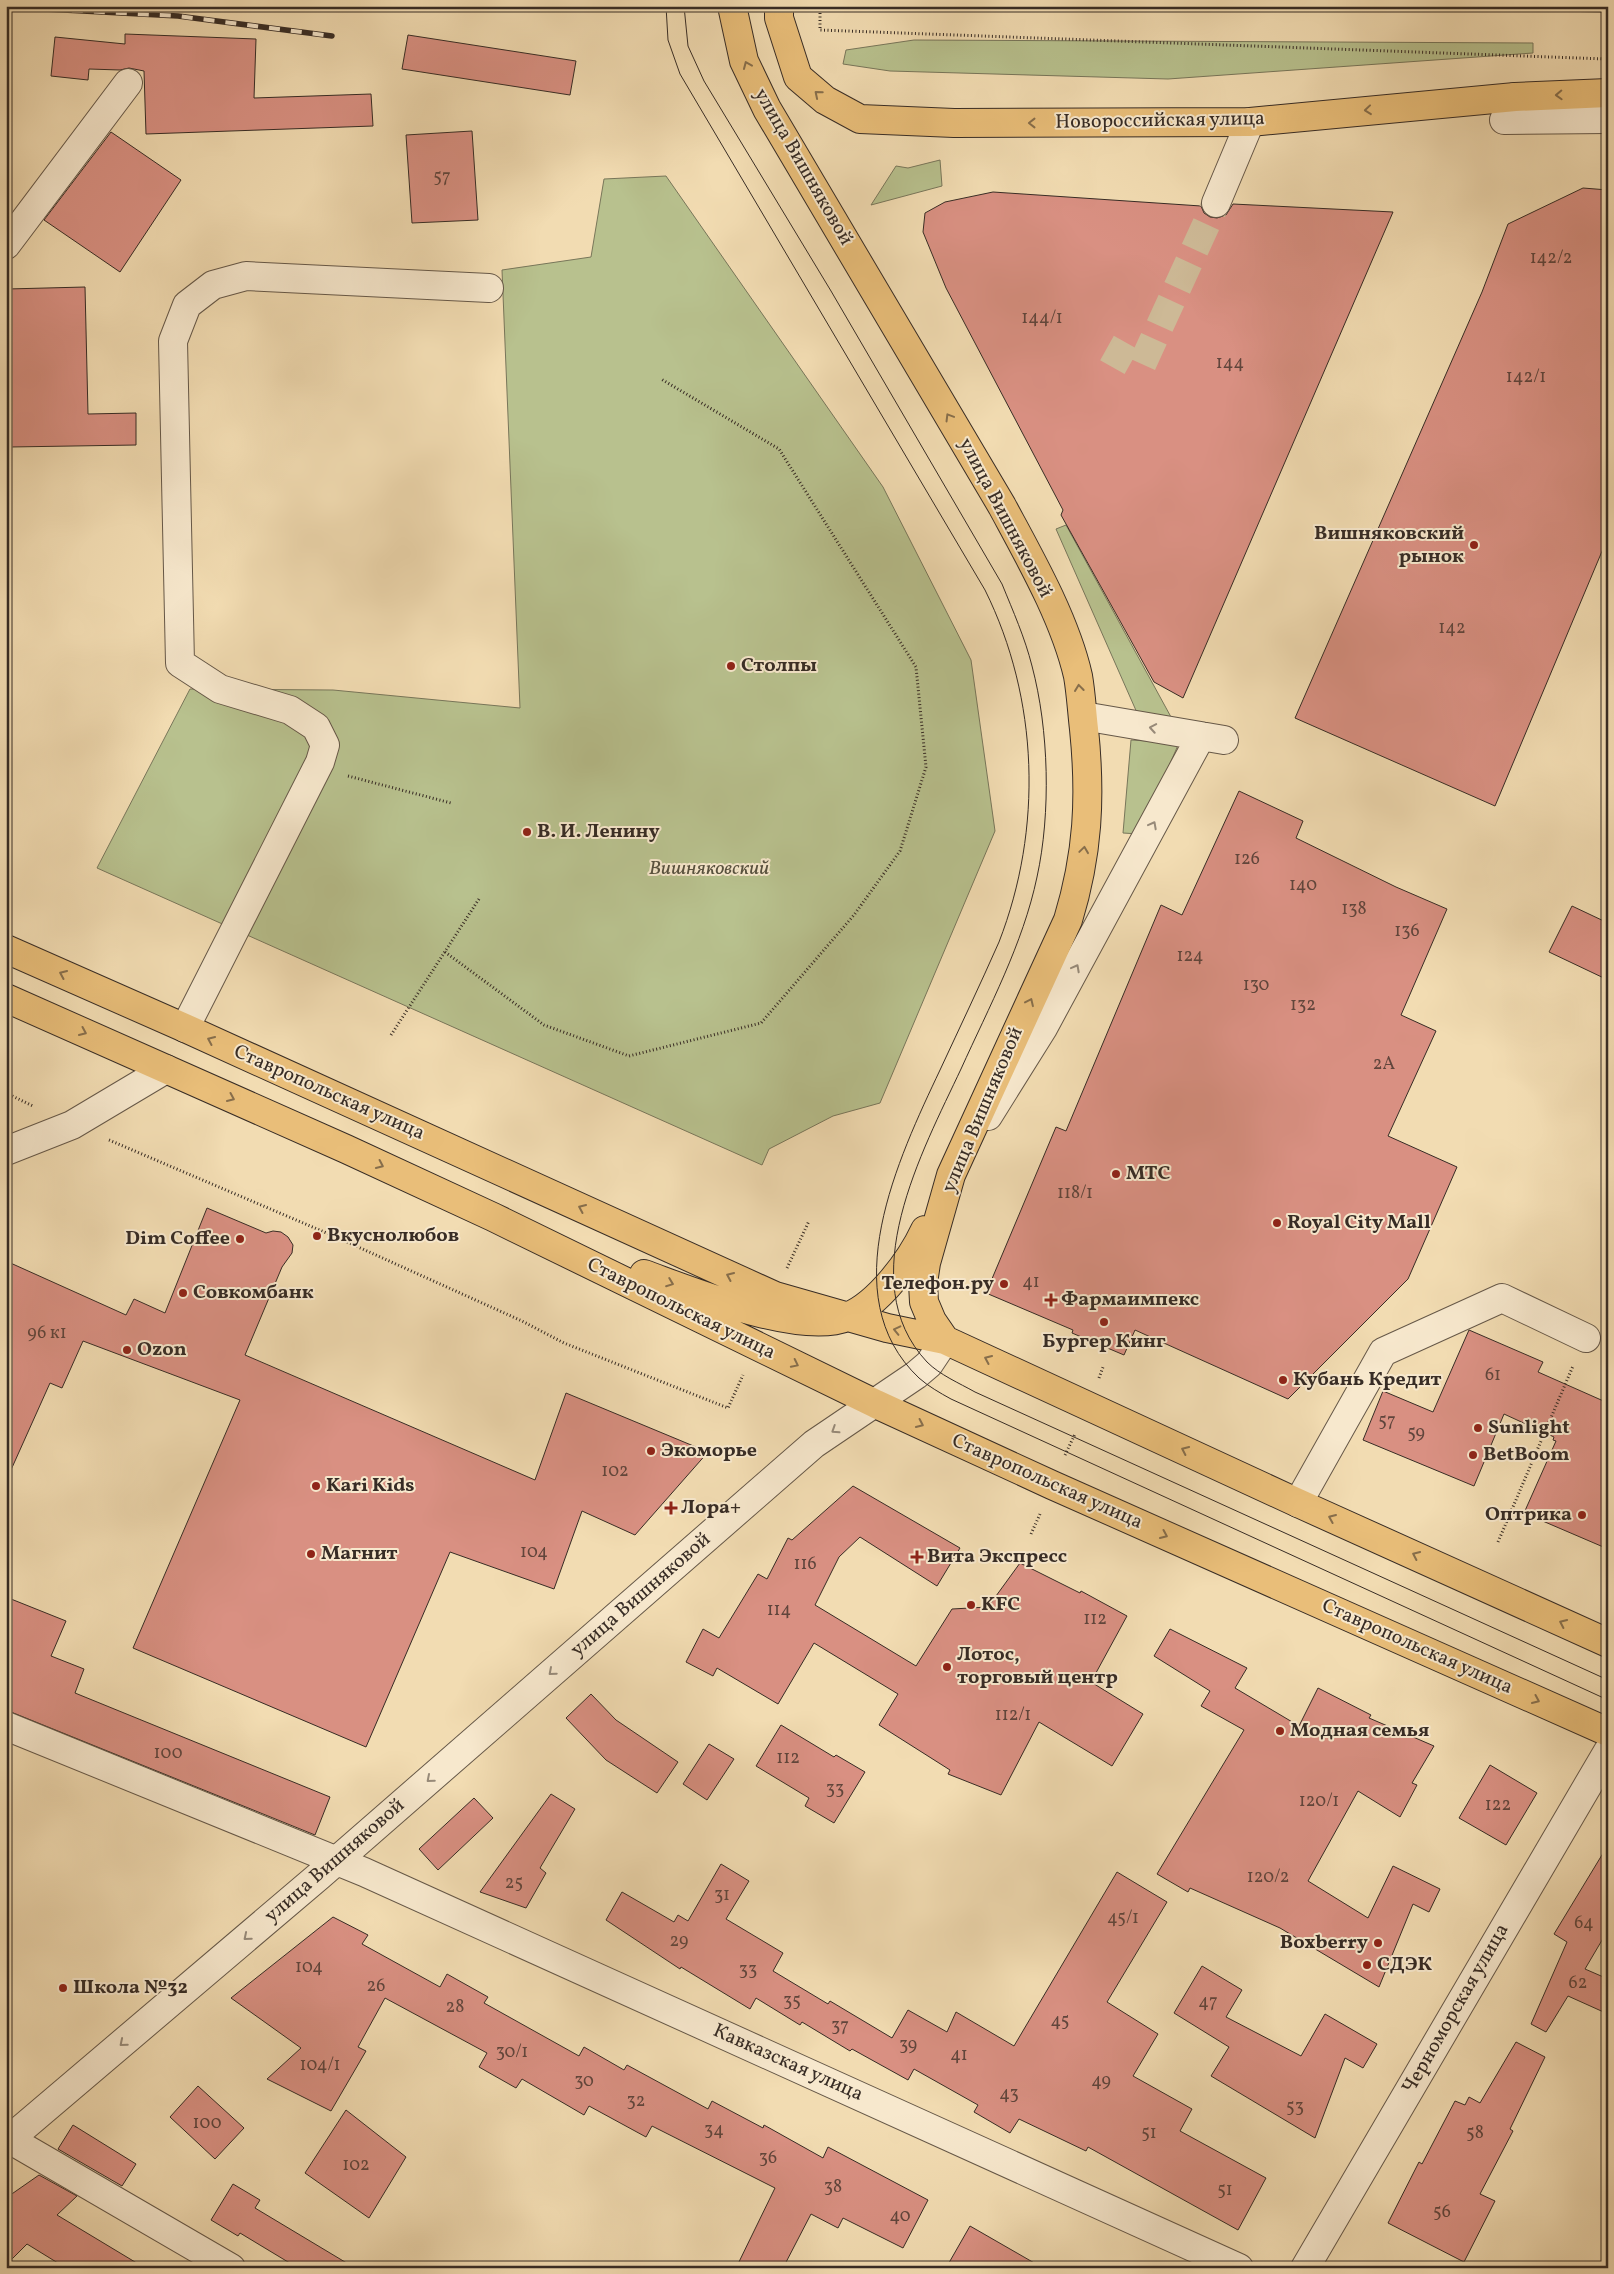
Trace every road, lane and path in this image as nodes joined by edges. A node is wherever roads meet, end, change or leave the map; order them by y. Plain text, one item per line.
1 (732, 6) edge
2 (779, 6) edge
3 (820, 6) edge
4 (1608, 59) edge
5 (128, 83) dead end
6 (1608, 93) edge
7 (1509, 108) junction
8 (1608, 119) edge
9 (1250, 122) junction
10 (1216, 203) tunnel mouth
11 (9, 236) edge
12 (489, 288) dead end
13 (662, 379) dead end
14 (1083, 716) junction
15 (317, 769) junction
16 (451, 802) dead end
17 (479, 899) dead end
18 (6, 949) edge
19 (445, 952) junction
20 (6, 998) edge
21 (185, 1028) junction
22 (391, 1035) dead end
23 (166, 1069) junction
24 (6, 1093) edge
25 (72, 1124) junction
26 (6, 1151) edge
27 (951, 1174) junction
28 (493, 1217) junction
29 (846, 1317) junction
30 (1586, 1338) joint
31 (945, 1340) junction
32 (1103, 1367) dead end
33 (876, 1404) junction
34 (1087, 1405) junction
35 (728, 1408) dead end
36 (1052, 1485) junction
37 (1298, 1504) junction
38 (1031, 1534) dead end
39 (1498, 1542) dead end
40 (1608, 1643) edge
41 (6, 1726) edge
42 (1608, 1732) edge
43 (1608, 1751) edge
44 (336, 1860) junction
45 (8, 2141) edge
46 (231, 2268) edge
47 (1239, 2268) edge
48 (1305, 2268) edge

14 -> 1 main road, улица Вишняковой
9 -> 2 main road, Новороссийская улица
3 - 4 path
5 - 11 street
6 -> 7 main road, Новороссийская улица
7 - 8 street, Новороссийская улица
7 -> 9 main road, Новороссийская улица
9 - 10 street
12 - 15 street
13 - 19 path
27 -> 14 main road, улица Вишняковой
27 -> 14 street
15 - 16 path
15 - 21 street
17 - 19 path
21 -> 18 main road, Ставропольская улица
19 - 22 path
20 -> 23 main road, Ставропольская улица
29 -> 21 main road, Ставропольская улица
23 - 25 street
23 -> 28 main road, Ставропольская улица
24 - 25 path
25 - 26 street
25 - 35 path
27 - 29 main road, Ставропольская улица
27 - 31 main road, улица Вишняковой
28 -> 29 main road, Ставропольская улица
28 -> 33 main road, Ставропольская улица
31 -> 29 main road, Ставропольская улица
30 - 37 street
30 - 39 path
31 - 33 street, улица Вишняковой
34 -> 31 main road, Ставропольская улица
32 - 34 path
33 -> 36 main road, Ставропольская улица
33 -> 44 street, улица Вишняковой
34 - 36 path
37 -> 34 main road, Ставропольская улица
36 - 38 path
36 -> 42 main road, Ставропольская улица
40 -> 37 main road, Ставропольская улица
41 - 44 street, Кавказская улица
43 - 48 street, Черноморская улица
44 -> 45 street, улица Вишняковой
44 - 47 street, Кавказская улица
45 - 46 street

